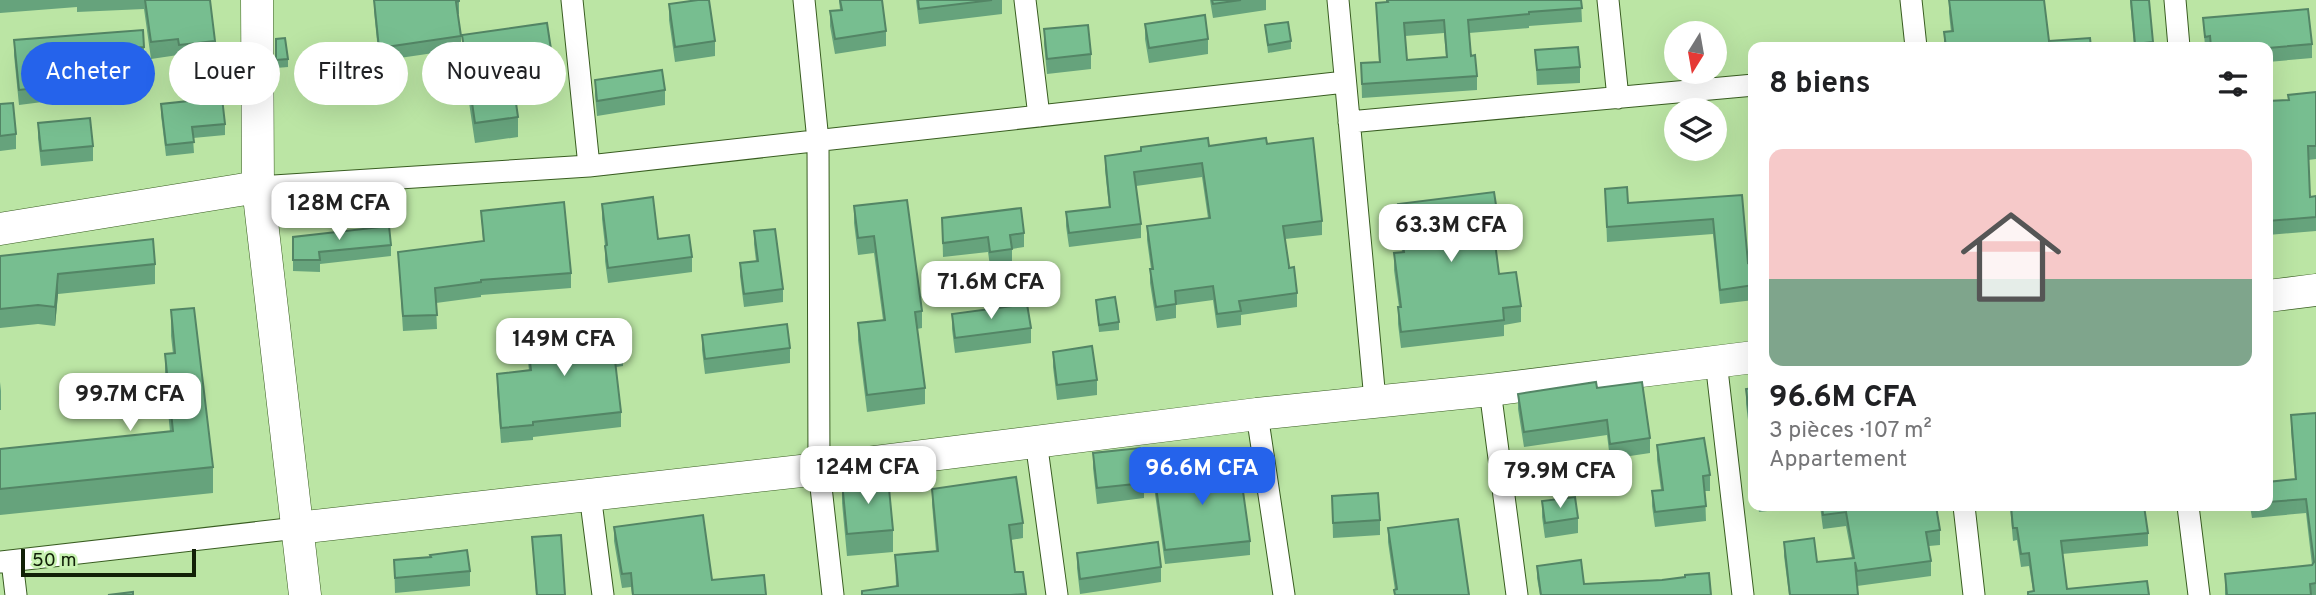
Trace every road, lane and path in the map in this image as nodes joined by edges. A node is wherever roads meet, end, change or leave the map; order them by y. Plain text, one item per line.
1 (257, 0) edge
2 (572, 0) edge
3 (804, 0) edge
4 (1025, 0) edge
5 (1338, 0) edge
6 (1608, 0) edge
7 (1911, 0) edge
8 (2175, 0) edge
9 (1915, 42) edge
10 (2179, 42) edge
11 (1345, 82) junction
12 (1748, 86) edge
13 (1618, 98) junction
14 (1039, 116) junction
15 (1349, 122) junction
16 (818, 141) junction
17 (589, 166) junction
18 (258, 187) junction
19 (0, 229) edge
20 (2316, 290) edge
21 (2273, 295) edge
22 (1748, 358) edge
23 (1716, 361) junction
24 (1490, 390) junction
25 (1375, 400) junction
26 (1257, 414) junction
27 (1035, 440) junction
28 (819, 469) junction
29 (590, 494) junction
30 (1965, 511) edge
31 (2189, 511) edge
32 (297, 528) junction
33 (6, 562) edge
34 (16, 595) edge
35 (305, 595) edge
36 (603, 595) edge
37 (833, 595) edge
38 (1057, 595) edge
39 (1284, 595) edge
40 (1517, 595) edge
41 (1744, 595) edge
42 (1974, 595) edge
43 (2199, 595) edge

1 - 18 street
2 - 17 street
3 - 16 street
4 - 14 street
5 - 11 street
6 - 13 street
7 - 9 street
8 - 10 street
11 - 14 street
11 - 15 street
12 - 13 street
13 - 15 street
14 - 16 street
15 - 25 street
16 - 17 street
16 - 28 street
17 - 18 street
18 - 19 street
18 - 32 street
20 - 21 street
22 - 23 street
23 - 24 street
23 - 41 street
24 - 25 street
24 - 40 street
25 - 26 street
26 - 27 street
26 - 39 street
27 - 28 street
27 - 38 street
28 - 29 street
28 - 37 street
29 - 32 street
29 - 36 street
30 - 42 street
31 - 43 street
32 - 33 street
32 - 35 street
33 - 34 street

